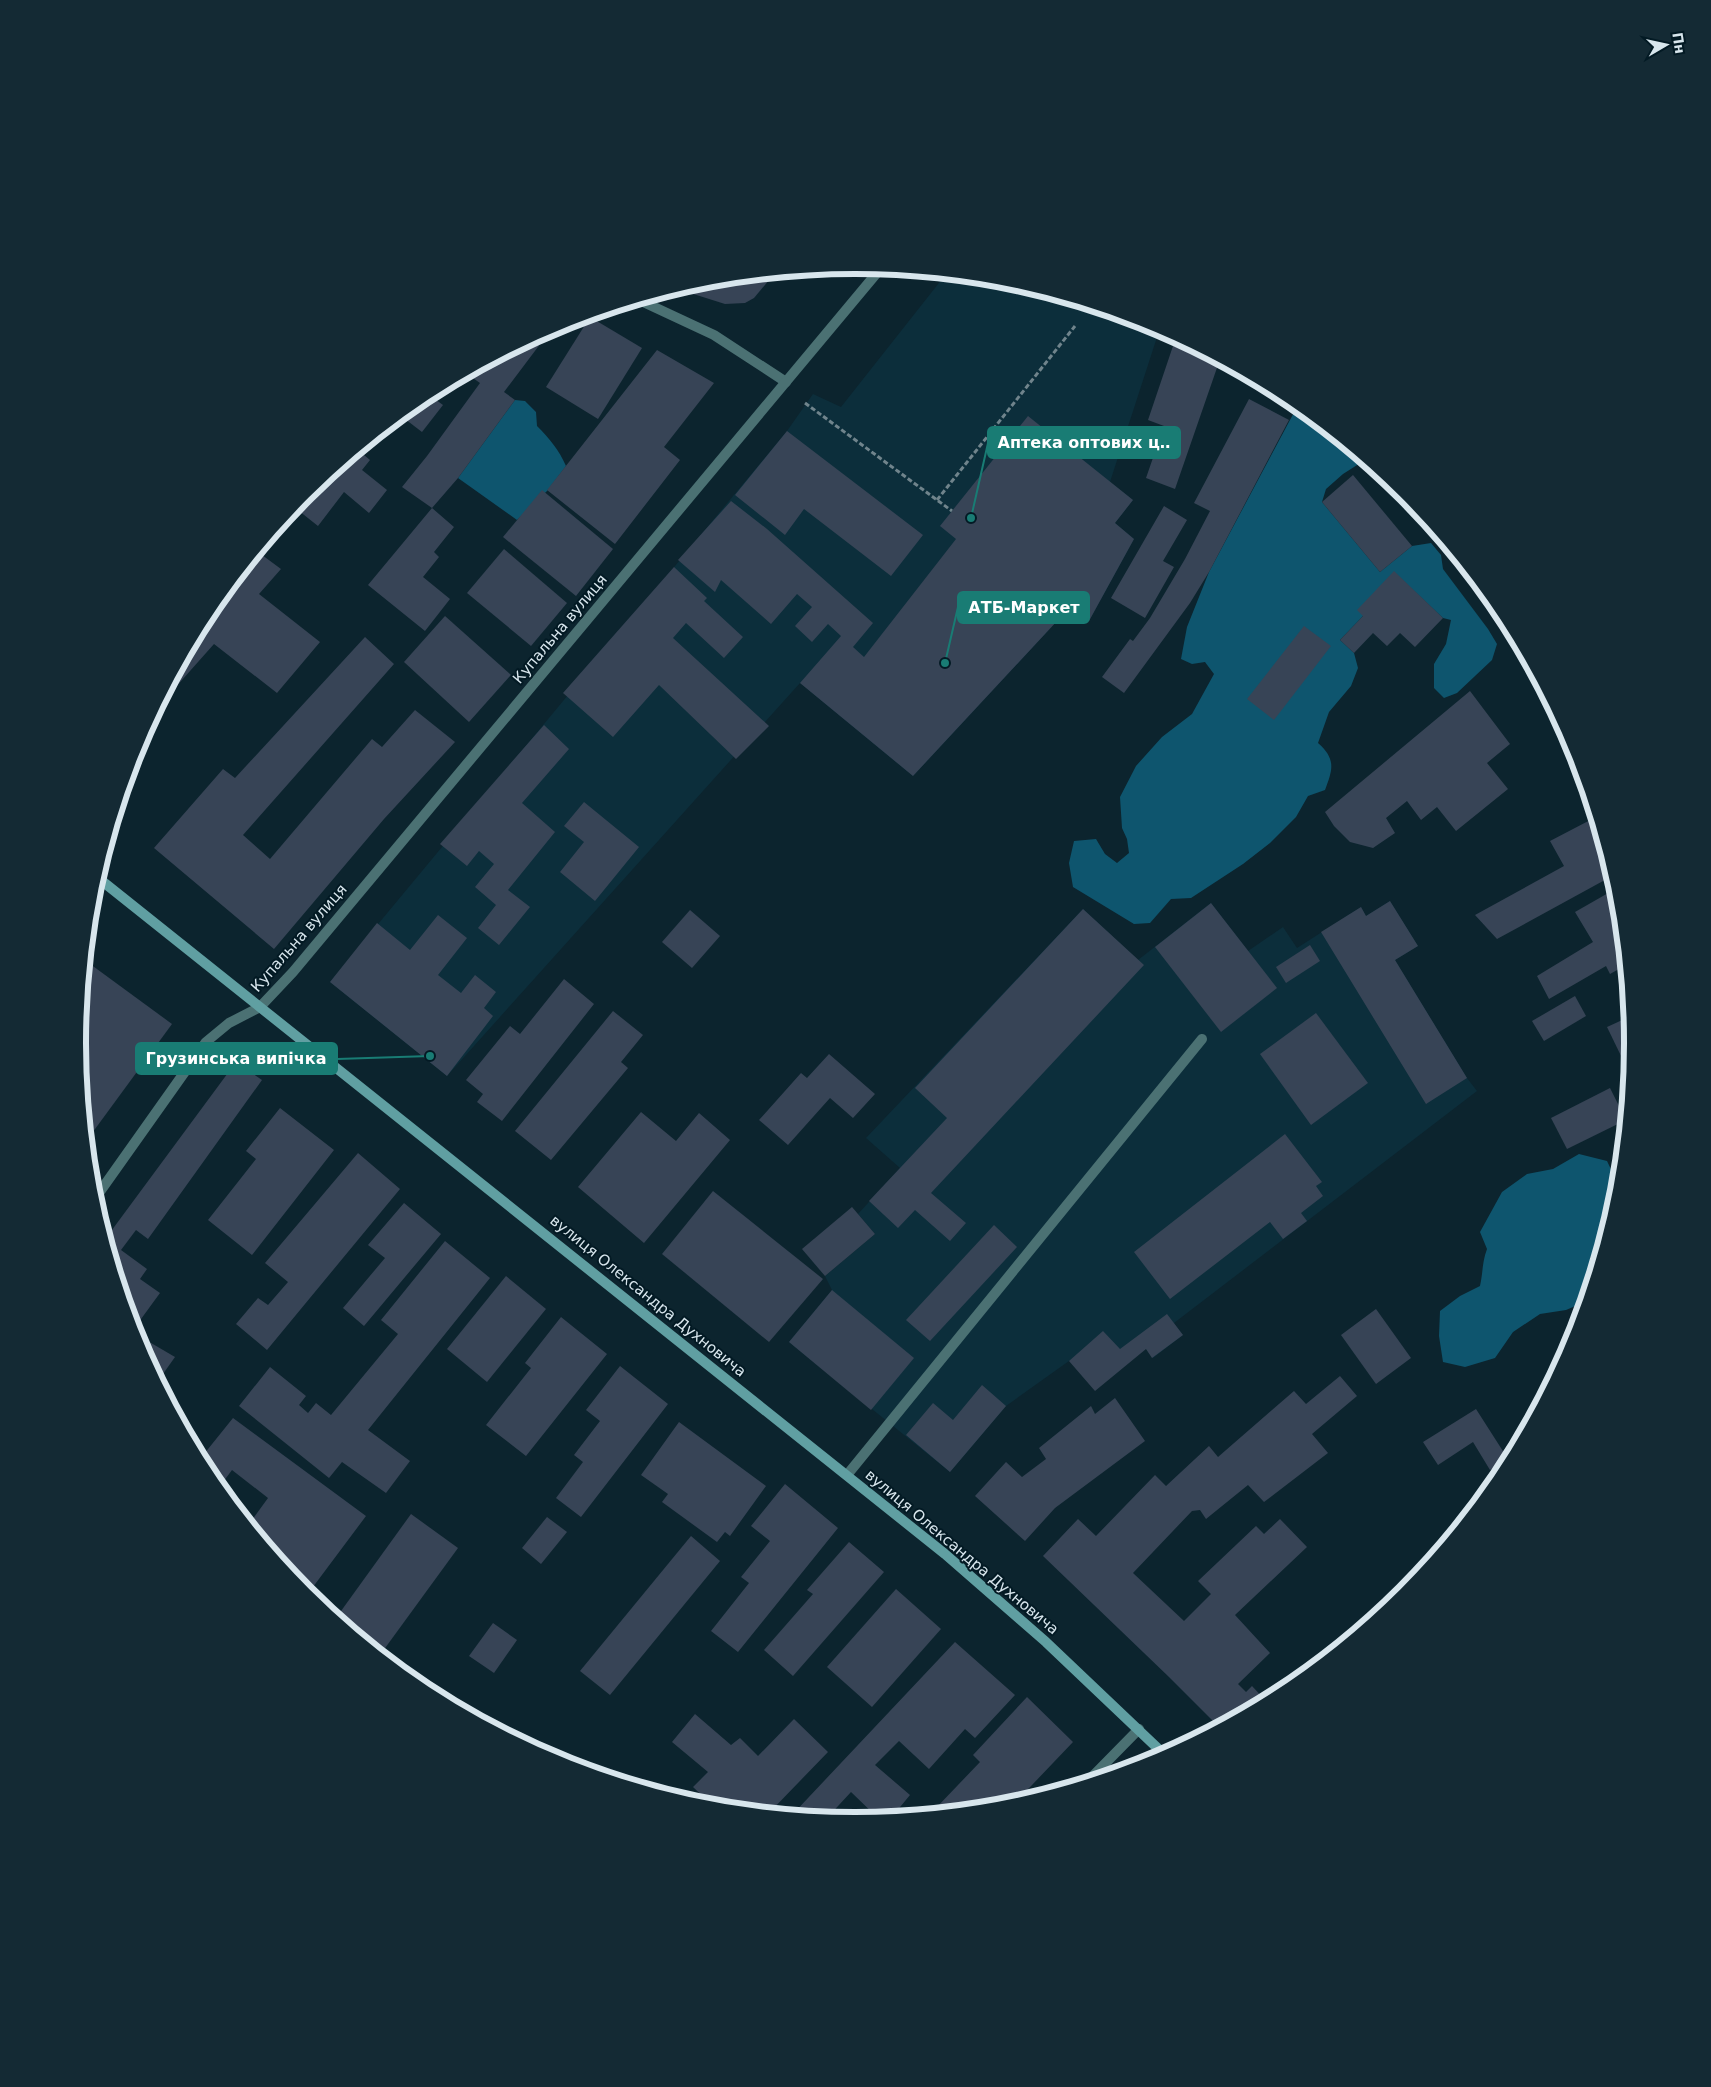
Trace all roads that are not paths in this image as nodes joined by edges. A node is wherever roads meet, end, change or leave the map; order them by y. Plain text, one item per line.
1 (875, 275) edge
2 (646, 303) edge
3 (786, 382) junction
4 (103, 882) edge
5 (260, 1007) junction
6 (1202, 1039) dead end
7 (100, 1191) edge
8 (847, 1475) junction
9 (1139, 1729) junction
10 (1160, 1750) edge
11 (1094, 1775) edge

1 - 3 street, Купальна вулиця
2 - 3 street
3 - 5 street, Купальна вулиця
4 - 5 street, вулиця Олександра Духновича
5 - 7 street
5 - 8 street, вулиця Олександра Духновича
6 - 8 street
8 - 9 street, вулиця Олександра Духновича
9 - 10 street, вулиця Олександра Духновича
9 - 11 street

